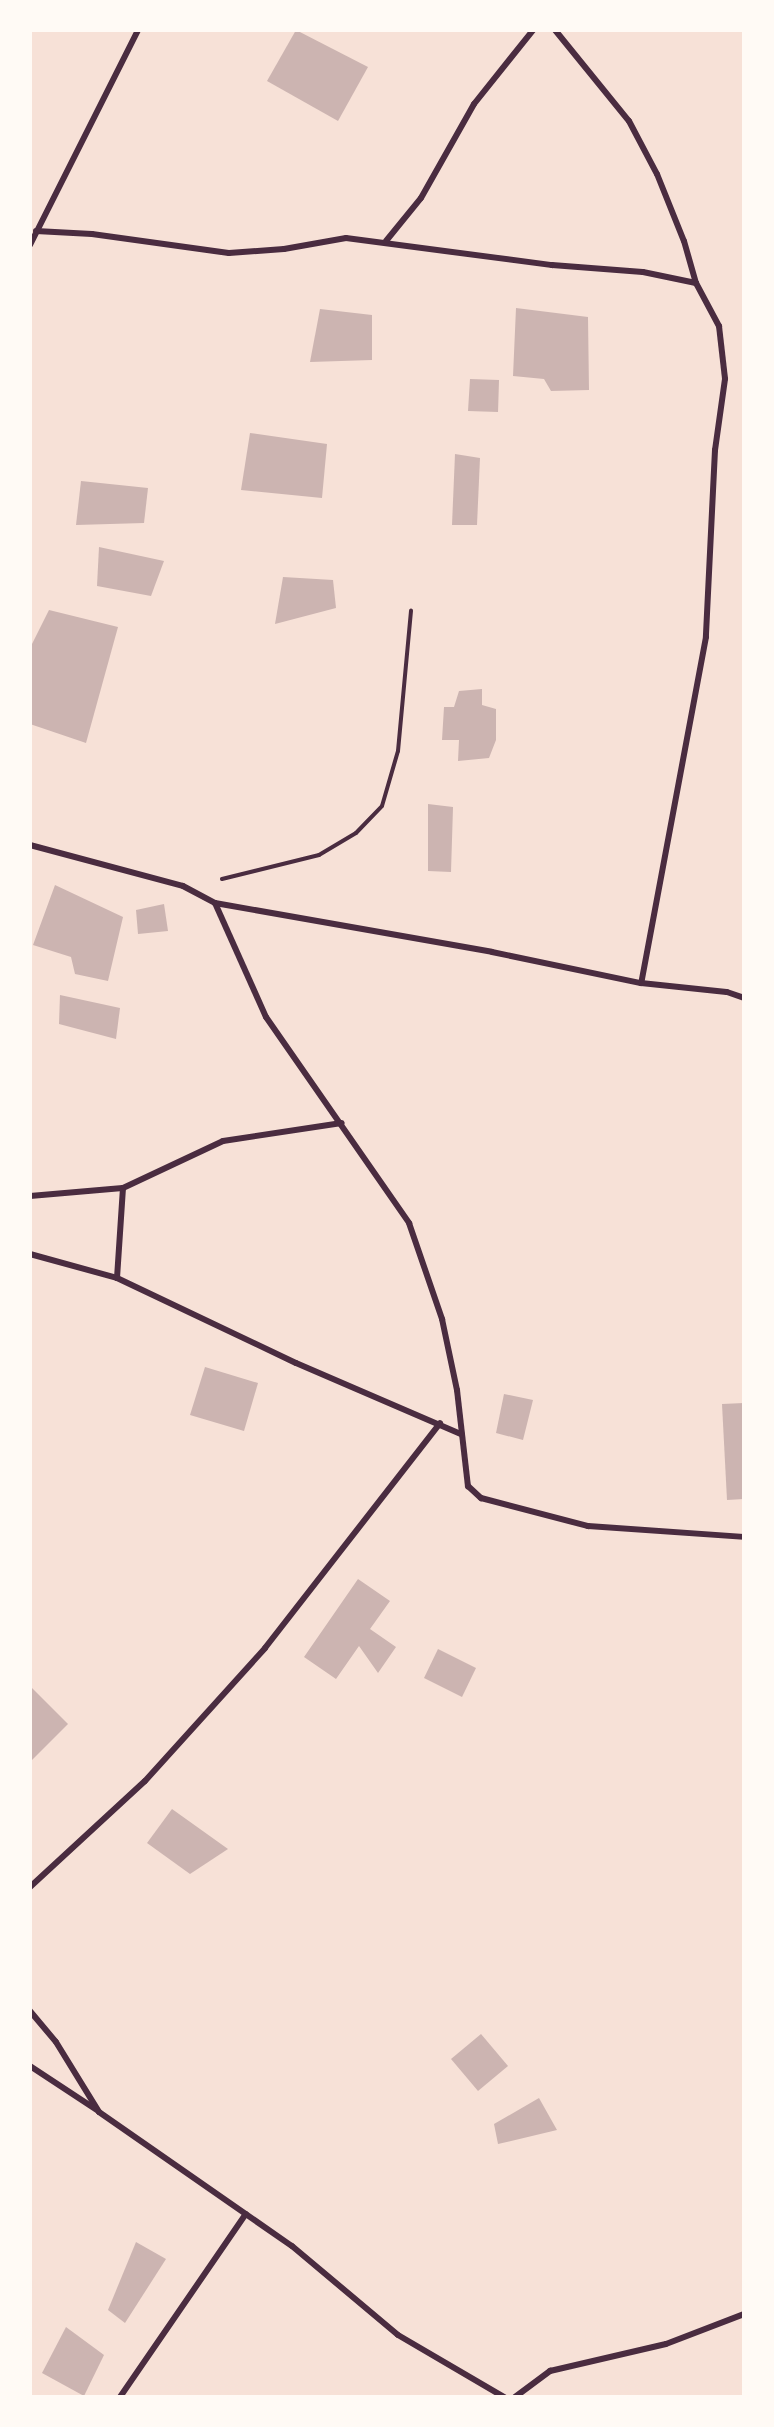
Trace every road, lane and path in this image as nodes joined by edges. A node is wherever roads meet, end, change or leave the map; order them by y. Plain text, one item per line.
1 (138, 30) edge
2 (533, 30) edge
3 (555, 30) edge
4 (36, 231) junction
5 (386, 241) junction
6 (30, 245) edge
7 (696, 283) junction
8 (411, 611) dead end
9 (30, 845) edge
10 (183, 886) junction
11 (214, 903) junction
12 (641, 983) junction
13 (727, 992) junction
14 (744, 992) edge
15 (744, 998) edge
16 (342, 1123) junction
17 (123, 1188) junction
18 (30, 1196) edge
19 (30, 1254) edge
20 (117, 1278) junction
21 (440, 1423) junction
22 (461, 1434) junction
23 (744, 1537) edge
24 (30, 1887) edge
25 (30, 2011) edge
26 (30, 2066) edge
27 (99, 2112) junction
28 (246, 2214) junction
29 (744, 2314) edge
30 (120, 2397) edge
31 (504, 2397) edge
32 (515, 2397) edge

1 - 4 street
2 - 5 street
3 - 7 street
4 - 5 street
4 - 6 street
5 - 7 street
7 - 12 street
8 - 10 path
9 - 10 street
10 - 11 street
11 - 12 street
11 - 16 street
12 - 13 street
13 - 14 street
13 - 15 street
16 - 17 street
16 - 22 street
17 - 18 street
17 - 20 street
19 - 20 street
20 - 21 street
21 - 22 street
21 - 24 street
22 - 23 street
25 - 27 street
26 - 27 street
27 - 28 street
28 - 30 street
28 - 31 street
29 - 32 street

